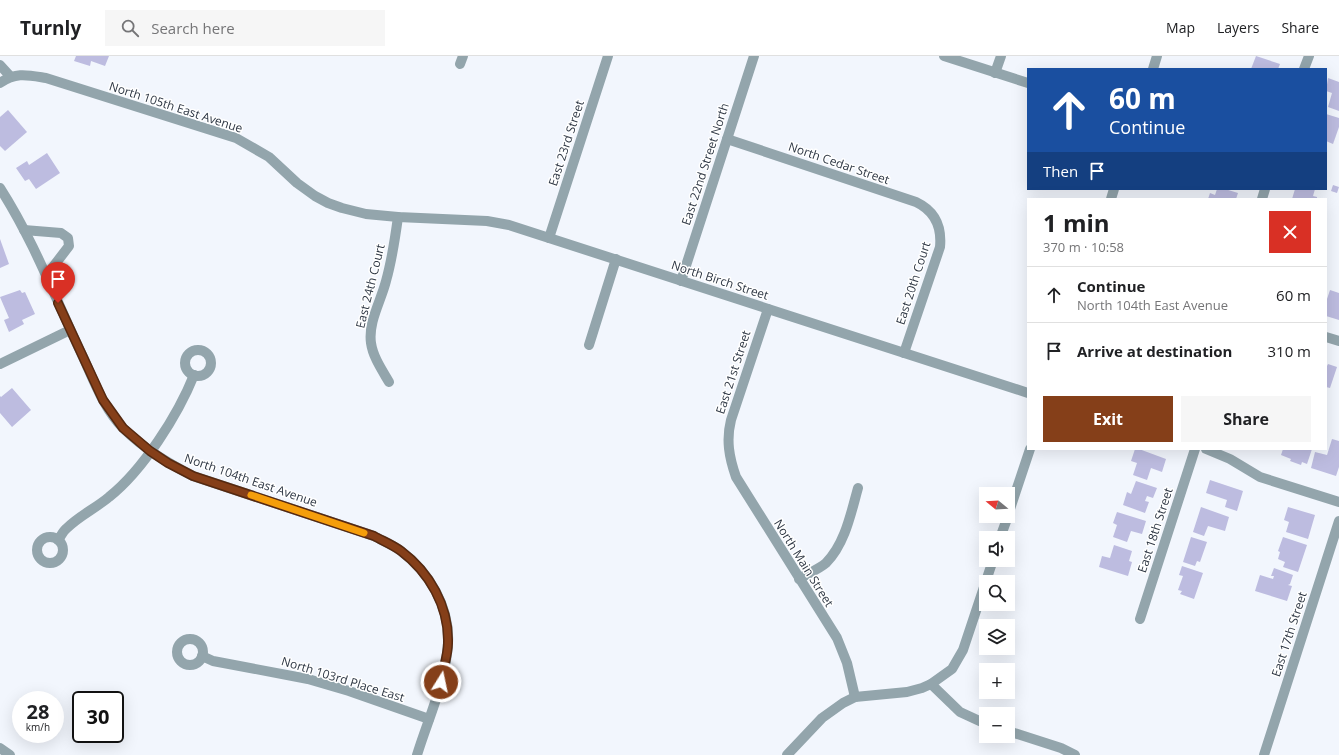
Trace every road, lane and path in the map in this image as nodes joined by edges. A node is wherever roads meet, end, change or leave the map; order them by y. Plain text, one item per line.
1 (608, 56) edge
2 (754, 56) edge
3 (944, 56) edge
4 (1001, 56) edge
5 (1157, 56) edge
6 (1309, 56) edge
7 (0, 65) edge
8 (1153, 68) edge
9 (1304, 68) edge
10 (995, 72) junction
11 (10, 76) junction
12 (0, 83) edge
13 (1027, 83) edge
14 (727, 139) junction
15 (0, 188) edge
16 (398, 217) junction
17 (937, 221) joint
18 (24, 230) junction
19 (549, 238) junction
20 (616, 259) junction
21 (46, 276) junction
22 (681, 281) junction
23 (768, 309) junction
24 (70, 330) junction
25 (1327, 337) edge
26 (1339, 341) edge
27 (588, 345) dead end
28 (904, 353) junction
29 (0, 364) edge
30 (194, 374) dead end
31 (389, 382) dead end
32 (1027, 393) edge
33 (728, 443) joint
34 (1030, 450) edge
35 (1195, 450) edge
36 (1208, 450) edge
37 (150, 451) junction
38 (858, 488) dead end
39 (1015, 494) edge
40 (1339, 502) edge
41 (1339, 521) edge
42 (58, 540) dead end
43 (991, 567) edge
44 (799, 579) junction
45 (1140, 620) dead end
46 (202, 656) dead end
47 (931, 684) junction
48 (855, 697) junction
49 (428, 719) junction
50 (979, 721) edge
51 (1015, 733) edge
52 (0, 748) edge
53 (10, 755) edge
54 (417, 755) edge
55 (787, 755) edge
56 (1075, 755) edge
57 (1264, 755) edge

1 - 19 street, East 23rd Street
2 - 14 street, East 22nd Street North
3 - 10 street
4 - 10 street
5 - 8 street
6 - 9 street
7 - 11 street
10 - 13 street
11 - 12 street
11 - 16 street, North 105th East Avenue
14 - 17 street, North Cedar Street
14 - 22 street, East 22nd Street North
15 - 18 street, North 104th East Avenue
16 - 19 street, North Birch Street
16 - 31 street, East 24th Court
17 - 28 street, East 20th Court
18 - 21 street, North 104th East Avenue
18 - 21 street
19 - 20 street, North Birch Street
20 - 22 street, North Birch Street
20 - 27 street
21 - 24 street, North 104th East Avenue
22 - 23 street, North Birch Street
23 - 28 street, North Birch Street
23 - 33 street, East 21st Street
24 - 29 street
24 - 37 street, North 104th East Avenue
25 - 26 street
28 - 32 street, North Birch Street
30 - 37 street
33 - 44 street, North Main Street
34 - 39 street
35 - 45 street, East 18th Street
36 - 40 street
37 - 42 street
37 - 49 street, North 104th East Avenue
38 - 44 street
41 - 57 street, East 17th Street
43 - 47 street
44 - 48 street, North Main Street
46 - 49 street, North 103rd Place East
47 - 48 street
47 - 50 street
48 - 55 street
49 - 54 street, North 104th East Avenue
51 - 56 street
52 - 53 street

